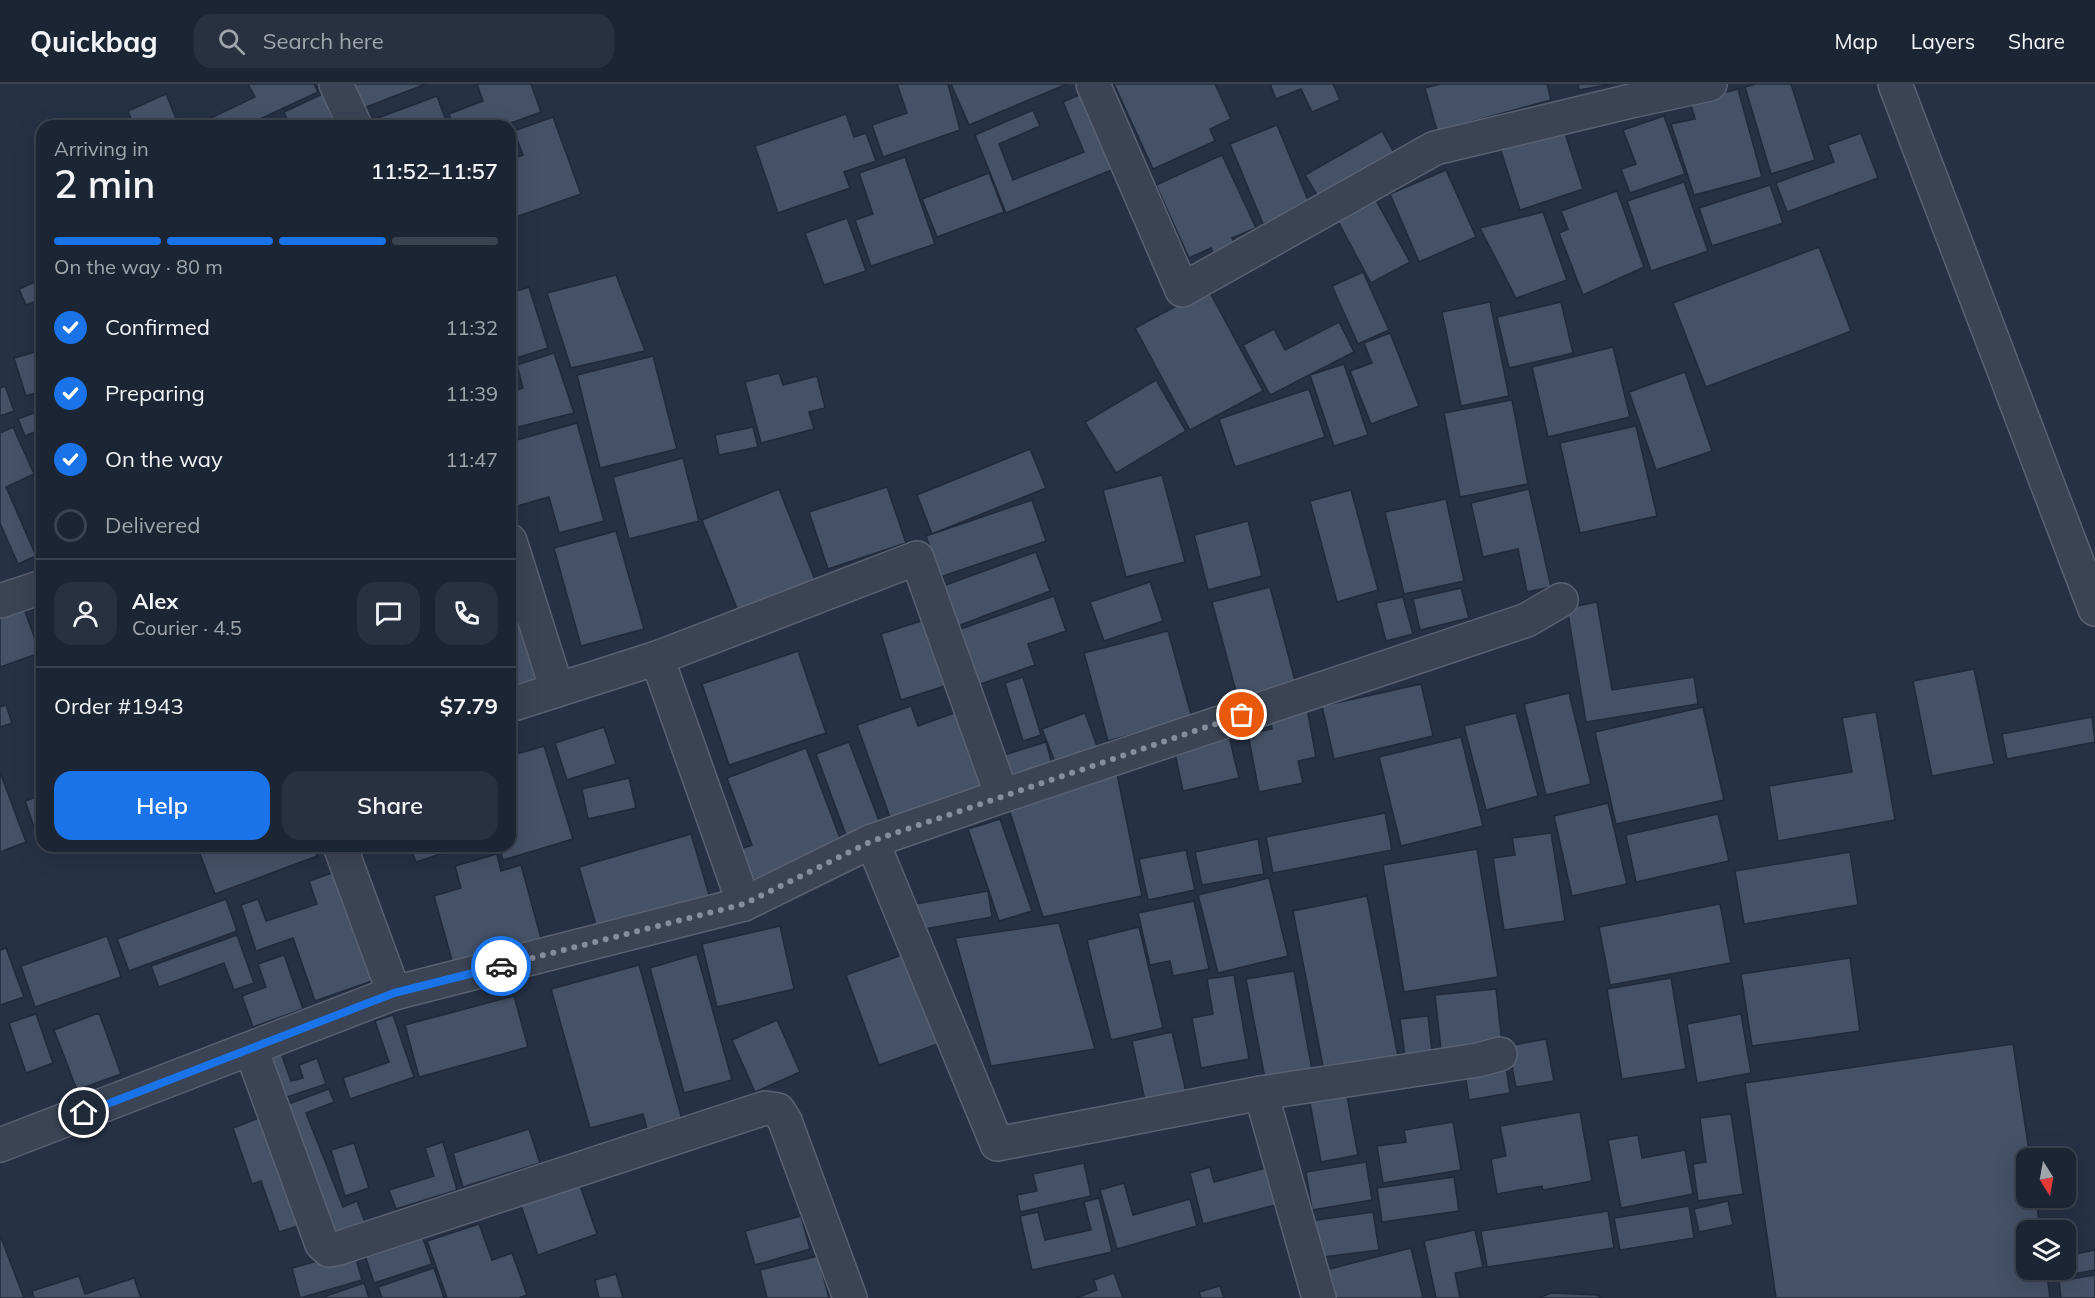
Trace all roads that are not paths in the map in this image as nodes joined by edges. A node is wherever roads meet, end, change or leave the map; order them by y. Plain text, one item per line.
1 (336, 84) edge
2 (1093, 84) edge
3 (1710, 84) edge
4 (1895, 84) edge
5 (352, 120) edge
6 (516, 561) edge
7 (36, 589) edge
8 (1561, 600) dead end
9 (0, 601) edge
10 (2095, 609) edge
11 (657, 658) junction
12 (557, 690) junction
13 (516, 703) edge
14 (1002, 796) junction
15 (872, 841) junction
16 (342, 852) edge
17 (744, 904) junction
18 (394, 993) junction
19 (251, 1048) junction
20 (1500, 1054) dead end
21 (1261, 1093) junction
22 (0, 1144) edge
23 (850, 1298) edge
24 (1319, 1298) edge

1 - 5 street
2 - 3 street
4 - 10 street
6 - 12 street
7 - 9 street
8 - 14 street
11 - 12 street
11 - 14 street
11 - 17 street
12 - 13 street
14 - 15 street
15 - 17 street
15 - 21 street
16 - 18 street
17 - 18 street
18 - 19 street
19 - 22 street
19 - 23 street
20 - 21 street
21 - 24 street

